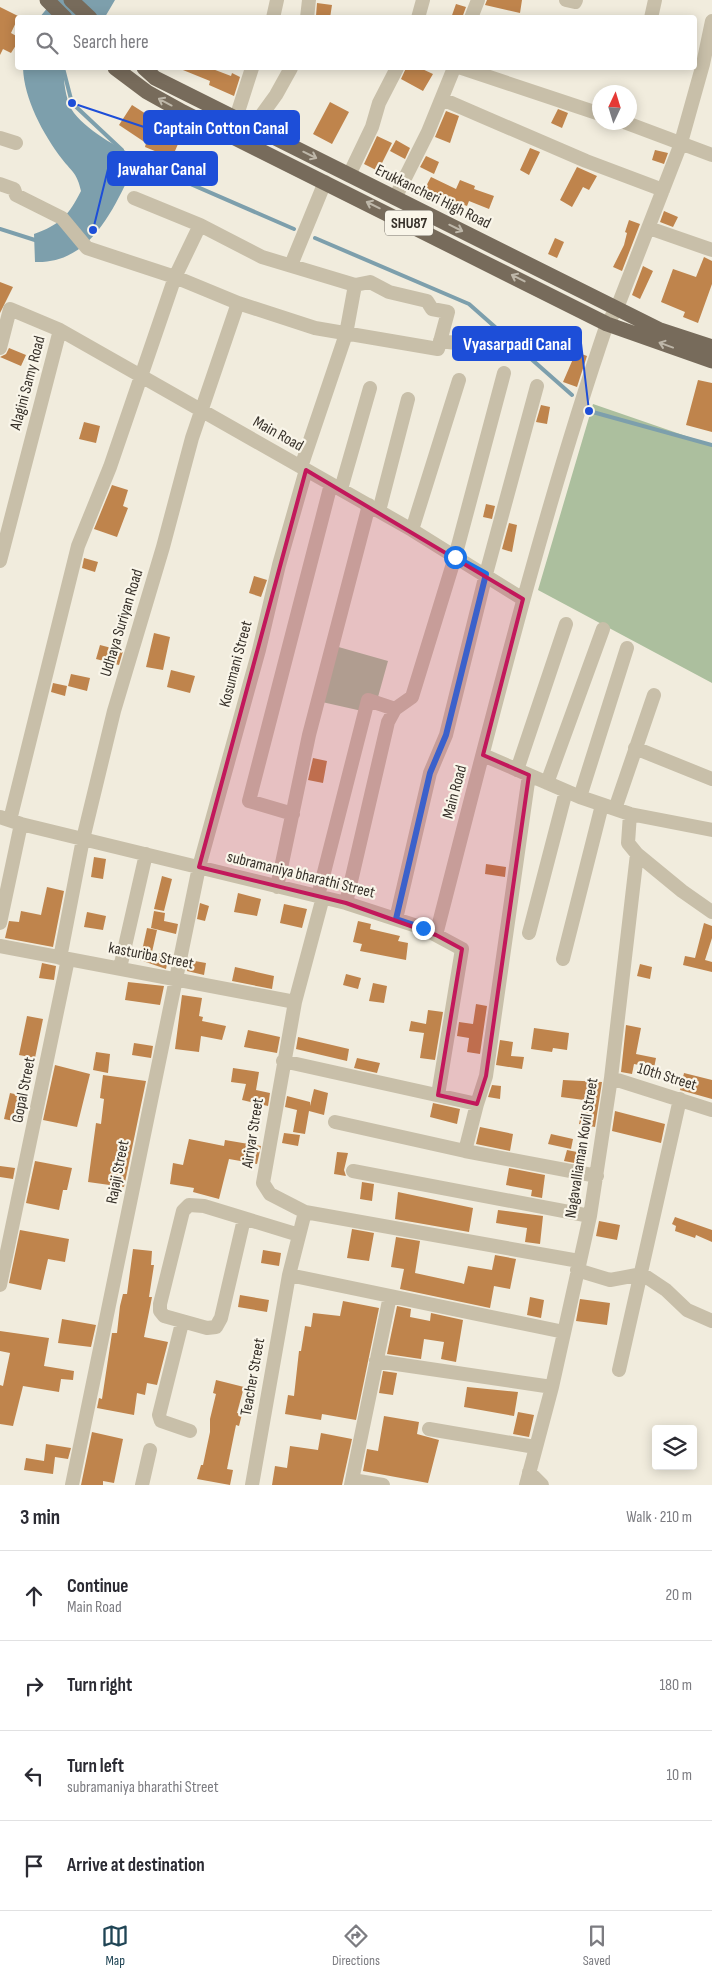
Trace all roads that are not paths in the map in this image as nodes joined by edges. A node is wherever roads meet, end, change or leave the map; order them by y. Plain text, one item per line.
1 (47, 0) edge
2 (71, 0) edge
3 (277, 0) edge
4 (309, 0) edge
5 (423, 0) edge
6 (478, 0) edge
7 (566, 0) edge
8 (576, 0) edge
9 (655, 0) edge
10 (62, 15) edge
11 (87, 15) edge
12 (274, 15) edge
13 (307, 15) edge
14 (419, 15) edge
15 (474, 15) edge
16 (652, 15) edge
17 (712, 21) edge
18 (118, 70) edge
19 (146, 70) edge
20 (251, 70) edge
21 (290, 70) edge
22 (396, 70) edge
23 (453, 70) edge
24 (468, 70) edge
25 (442, 99) junction
26 (592, 111) edge
27 (236, 118) junction
28 (253, 127) junction
29 (637, 127) edge
30 (0, 138) edge
31 (16, 143) dead end
32 (680, 143) junction
33 (712, 155) edge
34 (334, 167) junction
35 (349, 174) junction
36 (325, 182) junction
37 (0, 184) edge
38 (663, 190) junction
39 (134, 198) dead end
40 (396, 198) junction
41 (200, 225) junction
42 (649, 228) junction
43 (712, 250) edge
44 (291, 266) junction
45 (175, 277) junction
46 (355, 285) junction
47 (238, 303) junction
48 (618, 308) junction
49 (607, 324) junction
50 (60, 330) junction
51 (346, 334) junction
52 (440, 341) junction
53 (712, 347) edge
54 (0, 348) edge
55 (497, 348) dead end
56 (712, 361) edge
57 (504, 373) dead end
58 (140, 377) junction
59 (459, 380) dead end
60 (538, 386) dead end
61 (370, 388) dead end
62 (408, 398) dead end
63 (201, 411) junction
64 (304, 469) junction
65 (336, 487) junction
66 (374, 508) junction
67 (412, 530) junction
68 (455, 557) junction
69 (0, 561) edge
70 (486, 574) junction
71 (523, 599) junction
72 (566, 624) dead end
73 (603, 629) dead end
74 (627, 648) dead end
75 (654, 695) dead end
76 (394, 709) junction
77 (636, 748) junction
78 (483, 755) junction
79 (523, 772) junction
80 (712, 779) edge
81 (547, 783) junction
82 (566, 791) junction
83 (580, 797) junction
84 (608, 807) junction
85 (292, 814) junction
86 (630, 814) junction
87 (10, 820) edge
88 (712, 830) edge
89 (83, 839) junction
90 (146, 854) junction
91 (637, 854) junction
92 (198, 867) junction
93 (277, 887) junction
94 (321, 897) junction
95 (346, 903) junction
96 (712, 912) edge
97 (396, 919) junction
98 (0, 923) edge
99 (529, 933) dead end
100 (436, 935) junction
101 (0, 946) edge
102 (64, 958) junction
103 (563, 959) dead end
104 (120, 968) junction
105 (175, 979) junction
106 (295, 1002) junction
107 (283, 1061) junction
108 (611, 1078) junction
109 (438, 1095) junction
110 (680, 1099) junction
111 (477, 1104) junction
112 (712, 1110) edge
113 (335, 1122) dead end
114 (465, 1151) junction
115 (353, 1171) dead end
116 (597, 1176) junction
117 (305, 1212) junction
118 (590, 1216) junction
119 (244, 1219) junction
120 (299, 1234) junction
121 (578, 1266) junction
122 (642, 1274) junction
123 (289, 1275) junction
124 (0, 1285) edge
125 (390, 1296) junction
126 (712, 1321) edge
127 (182, 1323) junction
128 (564, 1332) junction
129 (376, 1361) junction
130 (619, 1370) dead end
131 (552, 1387) junction
132 (429, 1429) dead end
133 (190, 1431) dead end
134 (535, 1447) junction
135 (150, 1450) dead end
136 (527, 1479) edge
137 (352, 1482) edge
138 (72, 1485) edge
139 (142, 1485) edge
140 (252, 1485) edge
141 (383, 1485) edge
142 (542, 1485) edge

1 - 10 main road
2 - 11 main road
3 - 12 street
4 - 13 street
5 - 14 street
6 - 15 street
7 - 8 street
9 - 16 street
17 - 32 street, Main Road
36 -> 18 main road, SHU87
19 - 27 main road, Erukkancheri High Road / SHU87
20 - 27 street
21 - 28 street
22 - 35 street
23 - 25 street
24 - 26 street
25 - 38 street
25 - 40 street
27 - 28 main road, Erukkancheri High Road / SHU87
28 -> 34 main road, Erukkancheri High Road / SHU87
29 - 32 street
30 - 31 street
32 - 33 street
32 - 38 street, Main Road
34 - 35 main road, Erukkancheri High Road / SHU87
34 - 36 main road
35 - 40 main road, Erukkancheri High Road / SHU87
36 - 44 street
49 -> 36 main road, SHU87
37 - 45 street
38 - 42 street, Main Road
39 - 41 street
40 -> 48 main road, Erukkancheri High Road / SHU87
41 - 44 street
41 - 45 street
42 - 43 street
42 - 48 street, Main Road
44 - 46 street
45 - 47 street
45 - 58 street
46 - 51 street, Kosumani Street
46 - 52 street
47 - 51 street
47 - 63 street, Udhaya Suriyan Road
48 - 49 street, Main Road
48 - 53 main road, Erukkancheri High Road / SHU87
56 -> 49 main road, SHU87
49 - 71 street, Main Road
50 - 54 street, Main Road
50 - 58 street, Main Road
50 - 69 street, Alagini Samy Road
51 - 52 street
51 - 64 street, Kosumani Street
52 - 55 street
57 - 68 street
58 - 63 street, Main Road
58 - 87 street
59 - 67 street
60 - 70 street
61 - 65 street
62 - 66 street
63 - 64 street, Main Road
63 - 89 street, Udhaya Suriyan Road
64 - 65 street, Main Road
64 - 92 street, Kosumani Street
65 - 66 street, Main Road
65 - 85 street
66 - 67 street, Main Road
66 - 85 street
67 - 68 street, Main Road
68 - 70 street, Main Road
68 - 76 street
70 - 71 street, Main Road
70 - 97 street
71 - 78 street, Main Road
72 - 79 street
73 - 81 street
74 - 83 street
75 - 77 street
76 - 94 street, Airiyar Street
76 - 95 street
77 - 80 street
77 - 84 street
78 - 79 street
78 - 100 street, Main Road
79 - 81 street
79 - 111 street
81 - 82 street
82 - 83 street
82 - 99 street
83 - 84 street
84 - 86 street
84 - 103 street
85 - 93 street
86 - 88 street
86 - 91 street, Nagavalliaman Kovil Street
87 - 89 street, subramaniya bharathi Street
87 - 98 street
89 - 90 street, subramaniya bharathi Street
89 - 102 street, Udhaya Suriyan Road
90 - 92 street, subramaniya bharathi Street
90 - 104 street
91 - 96 street
91 - 108 street, Nagavalliaman Kovil Street
92 - 93 street, subramaniya bharathi Street
92 - 105 street, Rajaji Street
93 - 94 street, subramaniya bharathi Street
94 - 95 street, subramaniya bharathi Street
94 - 106 street, Airiyar Street
95 - 97 street, subramaniya bharathi Street
97 - 100 street, subramaniya bharathi Street
100 - 109 street, subramaniya bharathi Street
101 - 102 street, kasturiba Street
102 - 104 street, kasturiba Street
102 - 124 street, Gopal Street
104 - 105 street, kasturiba Street
105 - 106 street, kasturiba Street
105 - 138 street, Rajaji Street
106 - 107 street, Airiyar Street
107 - 109 street
107 - 117 street, Airiyar Street
108 - 110 street, 10th Street
108 - 116 street, Nagavalliaman Kovil Street
109 - 111 street
110 - 112 street, 10th Street
110 - 122 street
111 - 114 street
113 - 114 street
114 - 116 street
115 - 118 street
116 - 118 street, Nagavalliaman Kovil Street
117 - 120 street
117 - 121 street, Airiyar Street
118 - 121 street, Nagavalliaman Kovil Street
119 - 120 street
119 - 127 street
119 - 127 street
120 - 123 street
121 - 122 street, Airiyar Street
121 - 128 street, Nagavalliaman Kovil Street
122 - 126 street
122 - 130 street
123 - 125 street
123 - 140 street, Teacher Street
125 - 128 street
125 - 129 street
127 - 133 street
128 - 131 street, Nagavalliaman Kovil Street
129 - 131 street
129 - 137 street
131 - 134 street, Nagavalliaman Kovil Street
132 - 134 street
134 - 136 street, Nagavalliaman Kovil Street
135 - 139 street
136 - 142 street
137 - 141 street

